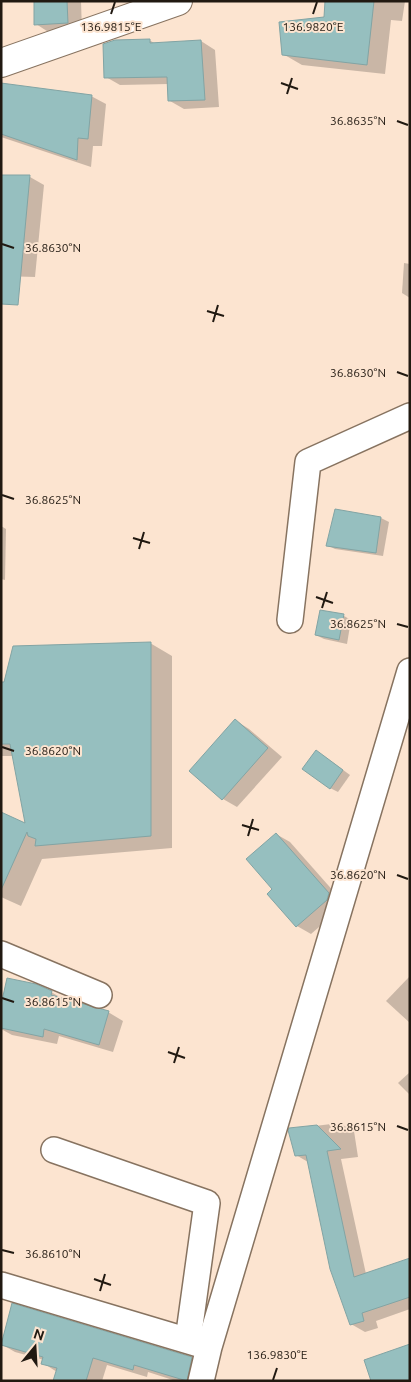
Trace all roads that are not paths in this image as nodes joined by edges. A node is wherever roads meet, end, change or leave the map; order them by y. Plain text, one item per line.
1 (178, 1) edge
2 (1, 63) edge
3 (410, 416) edge
4 (290, 620) dead end
5 (410, 671) edge
6 (1, 954) edge
7 (99, 995) dead end
8 (54, 1150) dead end
9 (1, 1285) edge
10 (198, 1344) junction
11 (202, 1381) edge

1 - 2 main road
3 - 4 street
5 - 10 street
6 - 7 street
8 - 10 street
9 - 10 street
10 - 11 street

